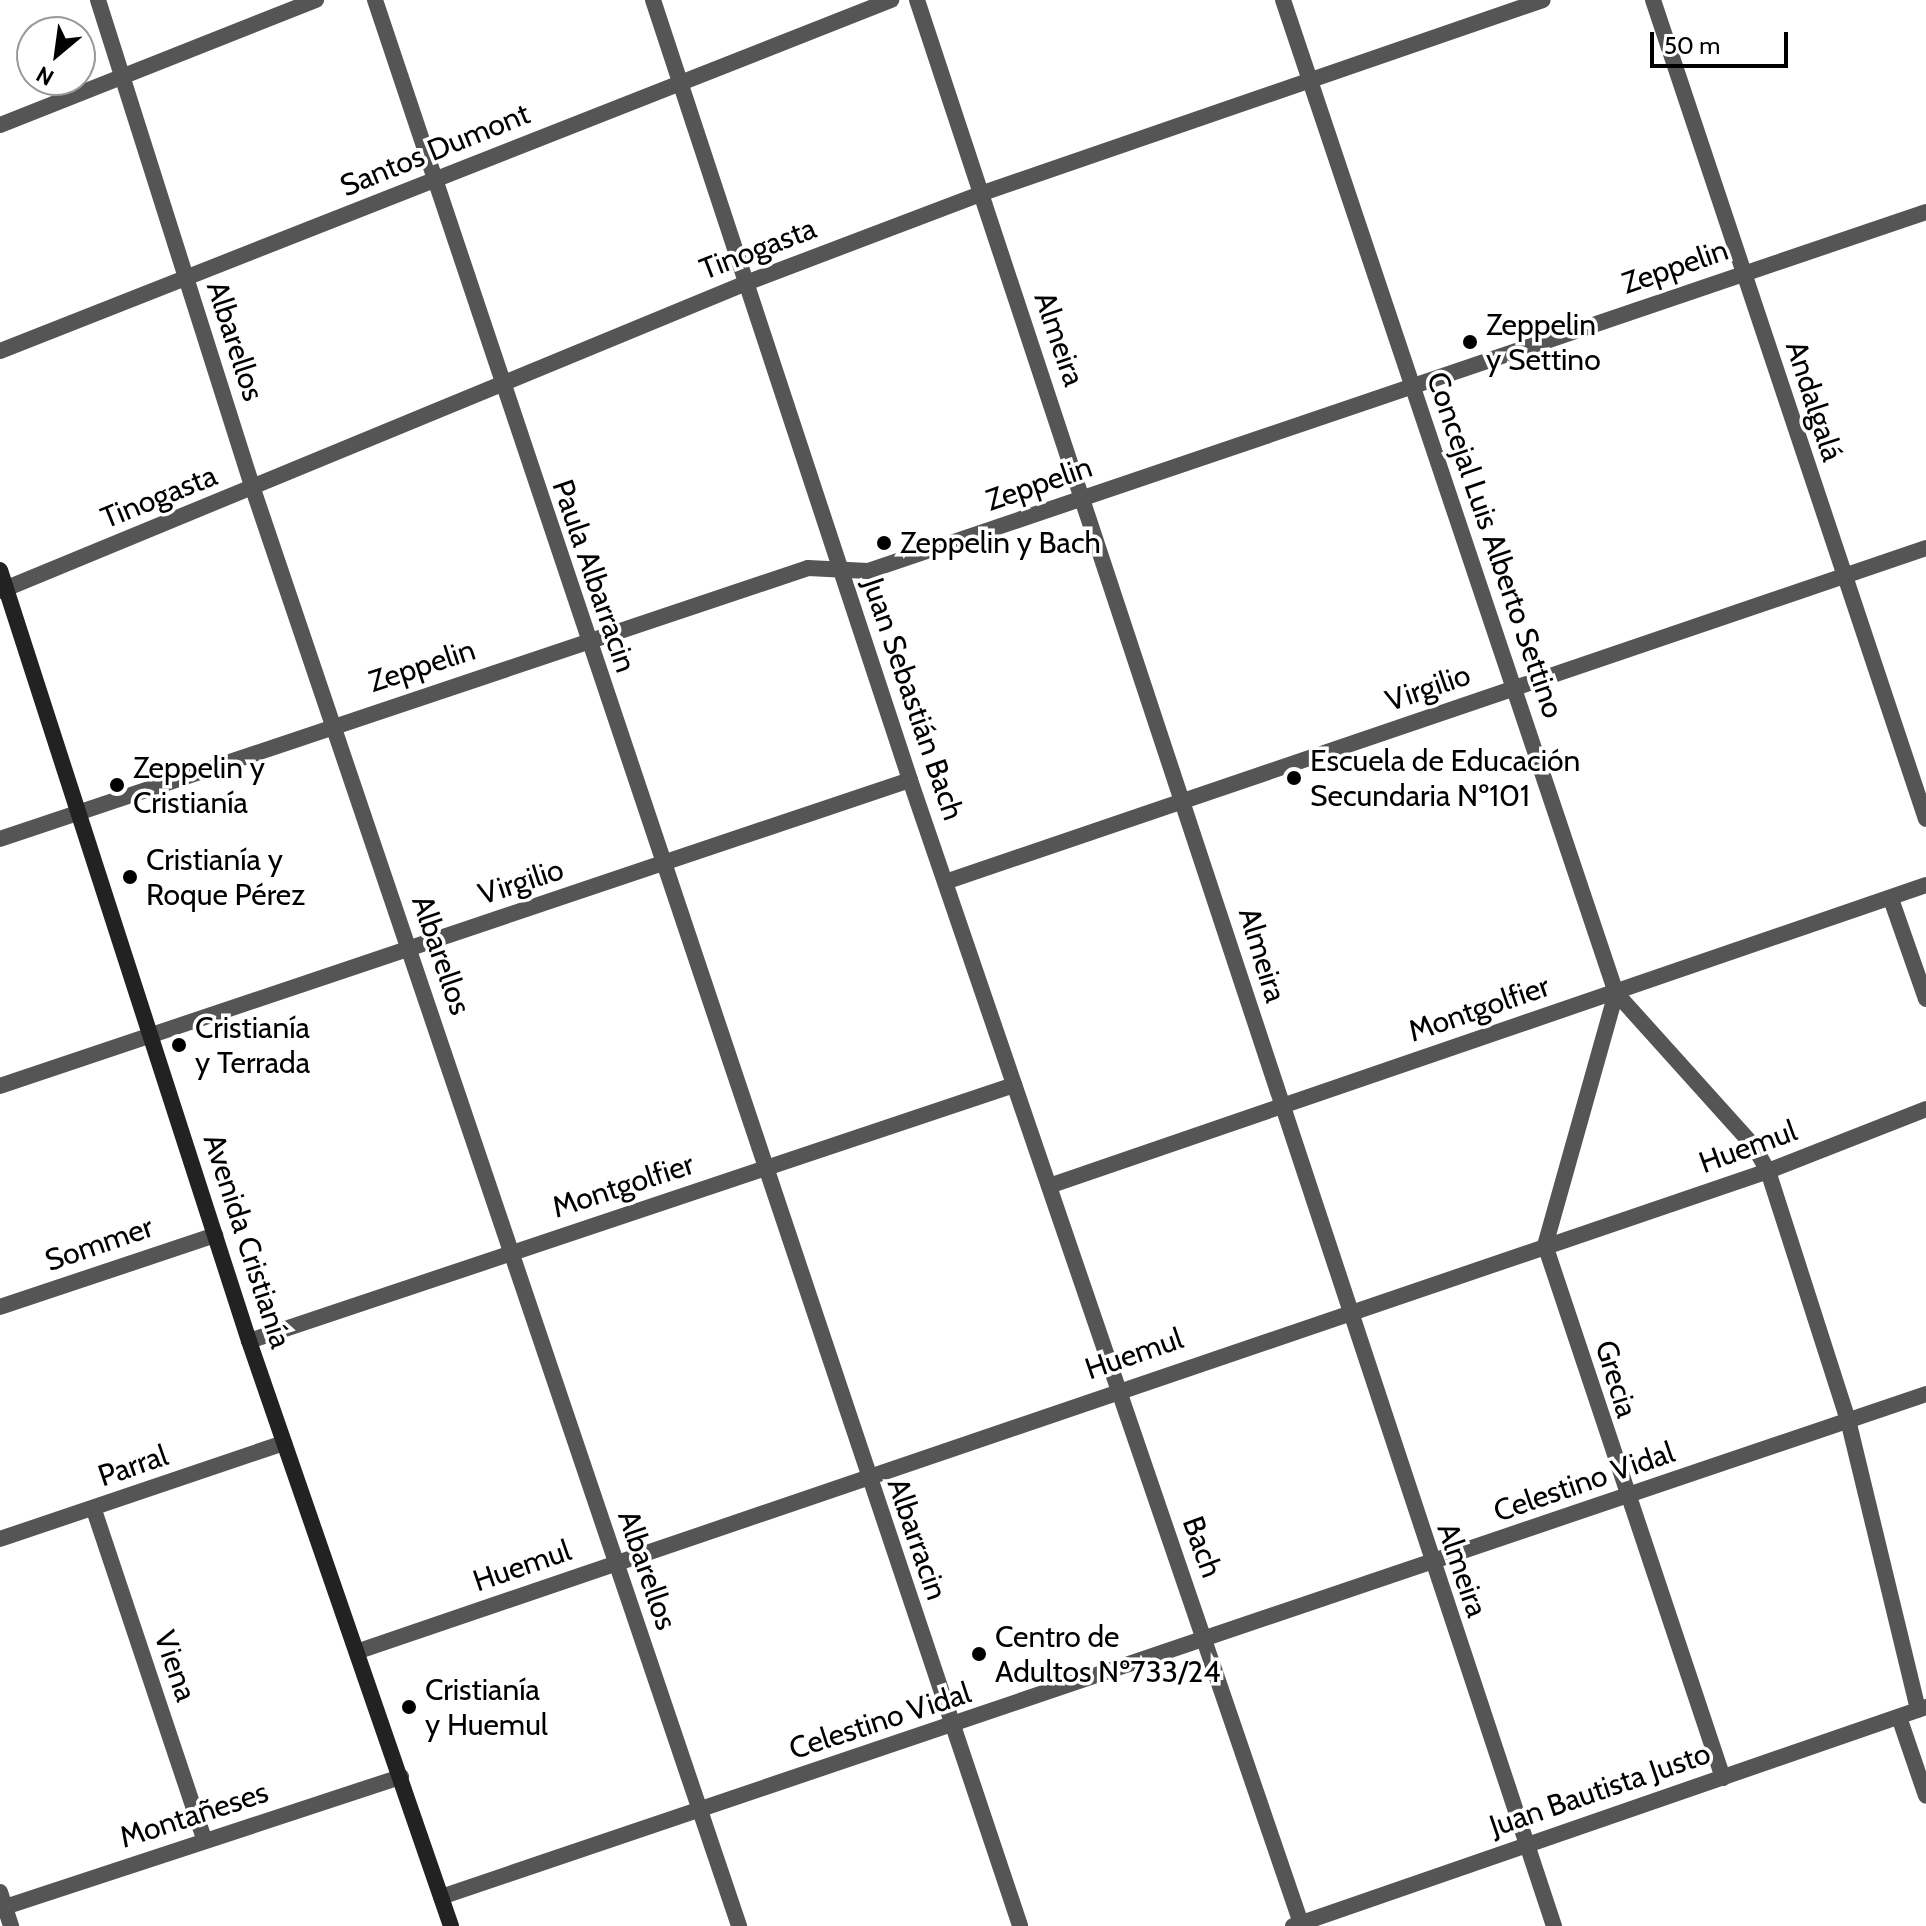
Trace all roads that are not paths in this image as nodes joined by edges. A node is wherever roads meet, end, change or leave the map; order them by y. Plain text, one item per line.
1 (98, 0) edge
2 (316, 0) edge
3 (375, 0) edge
4 (653, 0) edge
5 (891, 0) edge
6 (917, 0) edge
7 (1283, 0) edge
8 (1543, 0) edge
9 (1653, 0) edge
10 (124, 76) junction
11 (680, 83) junction
12 (1309, 83) junction
13 (0, 125) edge
14 (434, 179) junction
15 (980, 194) junction
16 (1926, 212) edge
17 (1743, 274) junction
18 (186, 279) junction
19 (746, 283) junction
20 (0, 351) edge
21 (500, 384) junction
22 (1411, 386) junction
23 (253, 489) junction
24 (1083, 499) junction
25 (1926, 548) edge
26 (839, 568) junction
27 (0, 570) edge
28 (1842, 576) junction
29 (4, 590) edge
30 (586, 641) junction
31 (1516, 687) junction
32 (332, 726) junction
33 (910, 780) junction
34 (1185, 800) junction
35 (75, 815) junction
36 (1926, 819) edge
37 (0, 839) edge
38 (663, 865) junction
39 (948, 881) junction
40 (1926, 885) edge
41 (1891, 899) junction
42 (409, 948) junction
43 (1616, 993) junction
44 (1926, 999) edge
45 (150, 1035) junction
46 (1014, 1085) junction
47 (0, 1086) edge
48 (1279, 1106) junction
49 (1926, 1109) edge
50 (763, 1169) junction
51 (1768, 1171) junction
52 (1049, 1186) junction
53 (215, 1235) junction
54 (1545, 1245) junction
55 (511, 1253) junction
56 (0, 1307) edge
57 (1346, 1313) junction
58 (249, 1341) junction
59 (1116, 1389) junction
60 (1926, 1394) edge
61 (1848, 1420) junction
62 (284, 1443) junction
63 (866, 1475) junction
64 (1624, 1499) junction
65 (94, 1510) junction
66 (0, 1539) edge
67 (616, 1564) junction
68 (1430, 1564) junction
69 (1205, 1641) junction
70 (359, 1651) junction
71 (1922, 1709) edge
72 (1899, 1717) junction
73 (951, 1728) junction
74 (401, 1777) junction
75 (1723, 1778) junction
76 (1926, 1796) edge
77 (699, 1811) junction
78 (204, 1839) junction
79 (1526, 1844) junction
80 (441, 1897) junction
81 (3, 1900) edge
82 (1298, 1925) edge
83 (11, 1926) edge
84 (451, 1926) edge
85 (739, 1926) edge
86 (1020, 1926) edge
87 (1554, 1926) edge

1 - 10 street, Albarellos
2 - 10 street
3 - 14 street, Paula Albarracin
4 - 11 street, Juan Sebastián Bach
5 - 11 street, Santos Dumont
6 - 15 street, Almeira
7 - 12 street, Concejal Luis Alberto Settino
8 - 12 street, Tinogasta
9 - 17 street, Andalgalá
10 - 13 street
10 - 18 street, Albarellos
11 - 14 street, Santos Dumont
11 - 19 street, Juan Sebastián Bach
12 - 15 street, Tinogasta
12 - 22 street, Concejal Luis Alberto Settino
14 - 18 street, Santos Dumont
14 - 21 street, Paula Albarracin
15 - 19 street, Tinogasta
15 - 24 street, Almeira
16 - 17 street, Zeppelin
17 - 22 street, Zeppelin
17 - 28 street, Andalgalá
18 - 20 street, Santos Dumont
18 - 23 street, Albarellos
19 - 21 street, Tinogasta
19 - 26 street, Juan Sebastián Bach
21 - 23 street, Tinogasta
21 - 30 street, Paula Albarracin
22 - 24 street, Zeppelin
22 - 31 street, Concejal Luis Alberto Settino
23 - 29 street, Tinogasta
23 - 32 street, Albarellos
24 - 26 street, Zeppelin
24 - 34 street, Almeira
25 - 28 street, Virgilio
26 - 30 street, Zeppelin
26 - 33 street, Juan Sebastián Bach
27 - 29 main road, Avenida Cristianía
28 - 31 street, Virgilio
28 - 36 street, Andalgalá
29 - 35 main road, Avenida Cristianía
30 - 32 street, Zeppelin
30 - 38 street, Paula Albarracin
31 - 34 street, Virgilio
31 - 43 street, Concejal Luis Alberto Settino
32 - 35 street, Zeppelin
32 - 42 street, Albarellos
33 - 38 street, Virgilio
33 - 39 street, Juan Sebastián Bach
34 - 39 street, Virgilio
34 - 48 street, Almeira
35 - 37 street, Zeppelin
35 - 45 main road, Avenida Cristianía
38 - 42 street, Virgilio
38 - 50 street, Paula Albarracin
39 - 46 street, Juan Sebastián Bach
40 - 41 street, Montgolfier
41 - 43 street, Montgolfier
41 - 44 street
42 - 45 street, Virgilio
42 - 55 street, Albarellos
43 - 48 street, Montgolfier
43 - 51 street, Concejal Luis Alberto Settino
43 - 54 street
45 - 47 street, Virgilio
45 - 53 main road, Avenida Cristianía
46 - 50 street, Montgolfier
46 - 52 street, Juan Sebastián Bach
48 - 52 street, Montgolfier
48 - 57 street, Almeira
49 - 51 street, Huemul
50 - 55 street, Montgolfier
50 - 63 street, Albarracin
51 - 54 street, Huemul
51 - 61 street, Concejal Luis Alberto Settino
52 - 59 street, Bach
53 - 56 street, Sommer
53 - 58 main road, Avenida Cristianía
54 - 57 street, Huemul
54 - 64 street, Grecia
55 - 58 street, Montgolfier
55 - 67 street, Albarellos
57 - 59 street, Huemul
57 - 68 street, Almeira
58 - 62 main road, Avenida Cristianía
59 - 63 street, Huemul
59 - 69 street, Bach
60 - 61 street, Celestino Vidal
61 - 64 street, Celestino Vidal
61 - 71 street, Concejal Luis Alberto Settino
62 - 65 street, Parral
62 - 70 main road, Avenida Cristianía
63 - 67 street, Huemul
63 - 73 street, Albarracin
64 - 68 street, Celestino Vidal
64 - 75 street, Grecia
65 - 66 street, Parral
65 - 78 street, Viena
67 - 70 street, Huemul
67 - 77 street, Albarellos
68 - 69 street, Celestino Vidal
68 - 79 street, Almeira
69 - 73 street, Celestino Vidal
69 - 82 street, Bach
70 - 74 main road, Avenida Cristianía
71 - 72 street, Juan Bautista Justo
72 - 75 street, Juan Bautista Justo
72 - 76 street
73 - 77 street, Celestino Vidal
73 - 86 street, Albarracin
74 - 78 street, Montañeses
74 - 80 main road, Avenida Cristianía
75 - 79 street, Juan Bautista Justo
77 - 80 street, Celestino Vidal
77 - 85 street, Albarellos
78 - 81 street, Montañeses
79 - 82 street, Juan Bautista Justo
79 - 87 street, Almeira
80 - 84 main road, Avenida Cristianía
81 - 83 street

